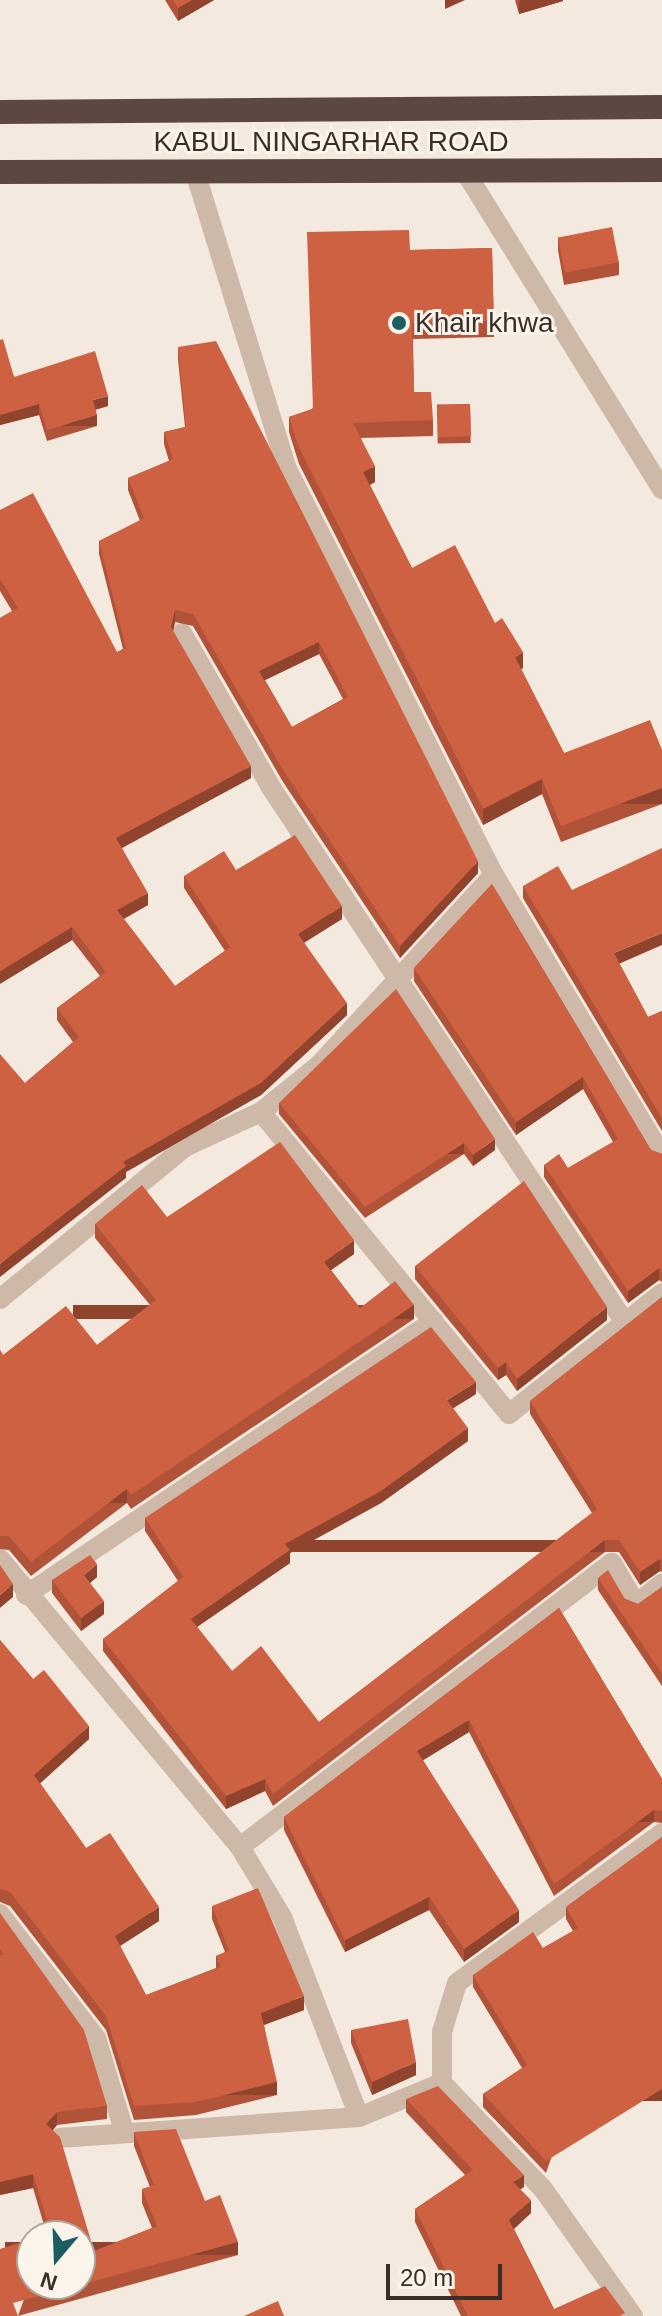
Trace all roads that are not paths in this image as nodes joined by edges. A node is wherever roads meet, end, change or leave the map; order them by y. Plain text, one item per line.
1 (662, 107) edge
2 (0, 112) edge
3 (662, 170) edge
4 (0, 172) edge
5 (195, 172) junction
6 (466, 173) junction
7 (662, 489) edge
8 (182, 633) dead end
9 (494, 875) junction
10 (396, 975) junction
11 (261, 1112) junction
12 (662, 1156) edge
13 (662, 1293) edge
14 (0, 1299) edge
15 (434, 1321) junction
16 (624, 1321) junction
17 (0, 1559) edge
18 (662, 1584) edge
19 (26, 1595) junction
20 (662, 1833) edge
21 (240, 1847) junction
22 (0, 1914) edge
23 (442, 2083) junction
24 (359, 2117) junction
25 (124, 2131) junction
26 (59, 2138) edge
27 (633, 2316) edge

1 - 2 highway, KABUL NINGARHAR ROAD
3 - 6 highway, KABUL NINGARHAR ROAD
4 - 5 highway, KABUL NINGARHAR ROAD
5 - 6 highway, KABUL NINGARHAR ROAD
5 - 9 street
6 - 7 street
8 - 10 street
9 - 10 street
9 - 12 street
10 - 11 street
10 - 16 street
11 - 14 street
11 - 15 street
13 - 16 street
15 - 16 street
15 - 19 street
17 - 19 street
18 - 21 street
19 - 21 street
20 - 23 street
21 - 24 street
22 - 25 street
23 - 24 street
23 - 27 street
24 - 25 street
25 - 26 street

